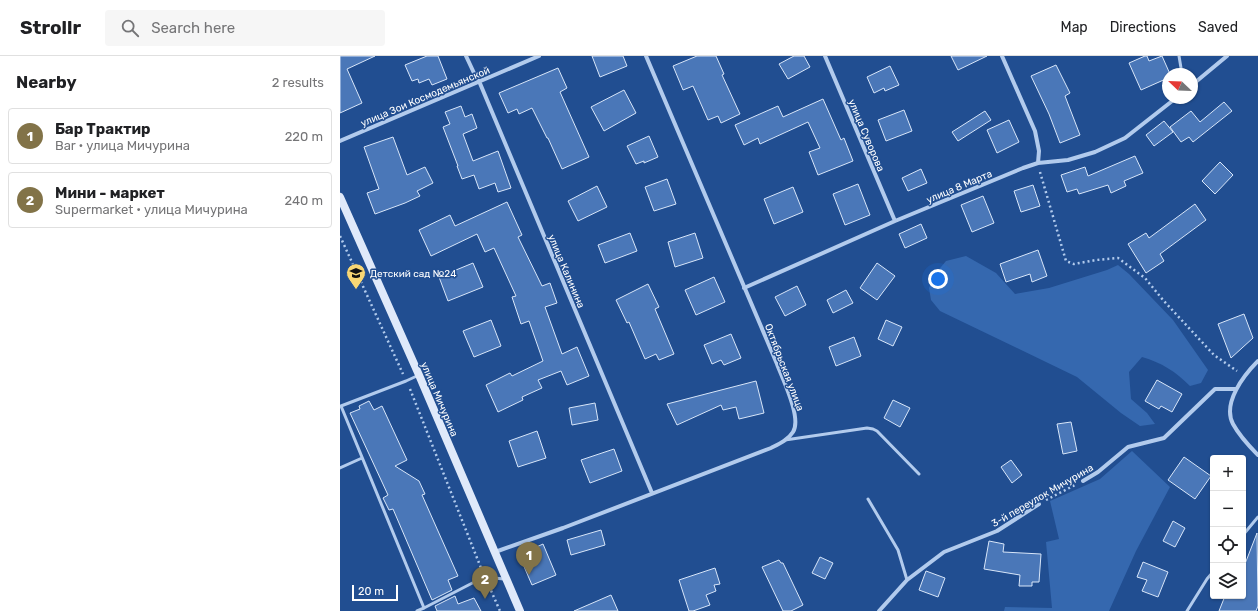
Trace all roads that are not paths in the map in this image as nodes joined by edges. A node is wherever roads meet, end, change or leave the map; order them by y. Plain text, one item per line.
1 (466, 56) edge
2 (539, 56) edge
3 (646, 56) edge
4 (825, 56) edge
5 (1002, 56) edge
6 (1179, 56) edge
7 (1227, 56) edge
8 (1181, 68) edge
9 (1198, 80) edge
10 (479, 81) junction
11 (1168, 104) edge
12 (340, 141) edge
13 (1038, 163) junction
14 (340, 197) edge
15 (895, 221) junction
16 (744, 288) junction
17 (1258, 361) edge
18 (419, 375) junction
19 (1236, 389) junction
20 (785, 440) junction
21 (1258, 455) edge
22 (362, 458) junction
23 (340, 468) edge
24 (919, 474) dead end
25 (1083, 481) road end
26 (652, 493) junction
27 (868, 499) dead end
28 (1038, 504) road end
29 (1258, 517) edge
30 (1246, 531) edge
31 (496, 552) junction
32 (1210, 576) edge
33 (506, 579) junction
34 (906, 580) junction
35 (424, 608) junction
36 (417, 611) edge
37 (520, 611) edge
38 (879, 611) edge
39 (1187, 611) edge

1 - 10 street, улица Калинина
2 - 10 street, улица Зои Космодемьянской
3 - 16 street, Октябрьская улица
4 - 15 street, улица Суворова
5 - 13 street
6 - 8 lane
7 - 9 street
10 - 12 street, улица Зои Космодемьянской
10 - 26 street, улица Калинина
11 - 13 street, улица 8 Марта
13 - 15 street, улица 8 Марта
14 - 18 street, улица Мичурина
15 - 16 street, улица 8 Марта
16 - 20 street, Октябрьская улица
17 - 19 street
18 - 22 lane
18 - 31 street, улица Мичурина
19 - 21 street
19 - 25 street, 3-й переулок Мичурина
20 - 24 lane
20 - 26 street
22 - 23 lane
22 - 35 lane
26 - 31 street
27 - 34 lane
28 - 34 street, 3-й переулок Мичурина
29 - 30 lane
31 - 33 street, улица Мичурина
32 - 39 lane
33 - 35 lane
33 - 37 street, улица Мичурина
34 - 38 street, 3-й переулок Мичурина
35 - 36 lane

